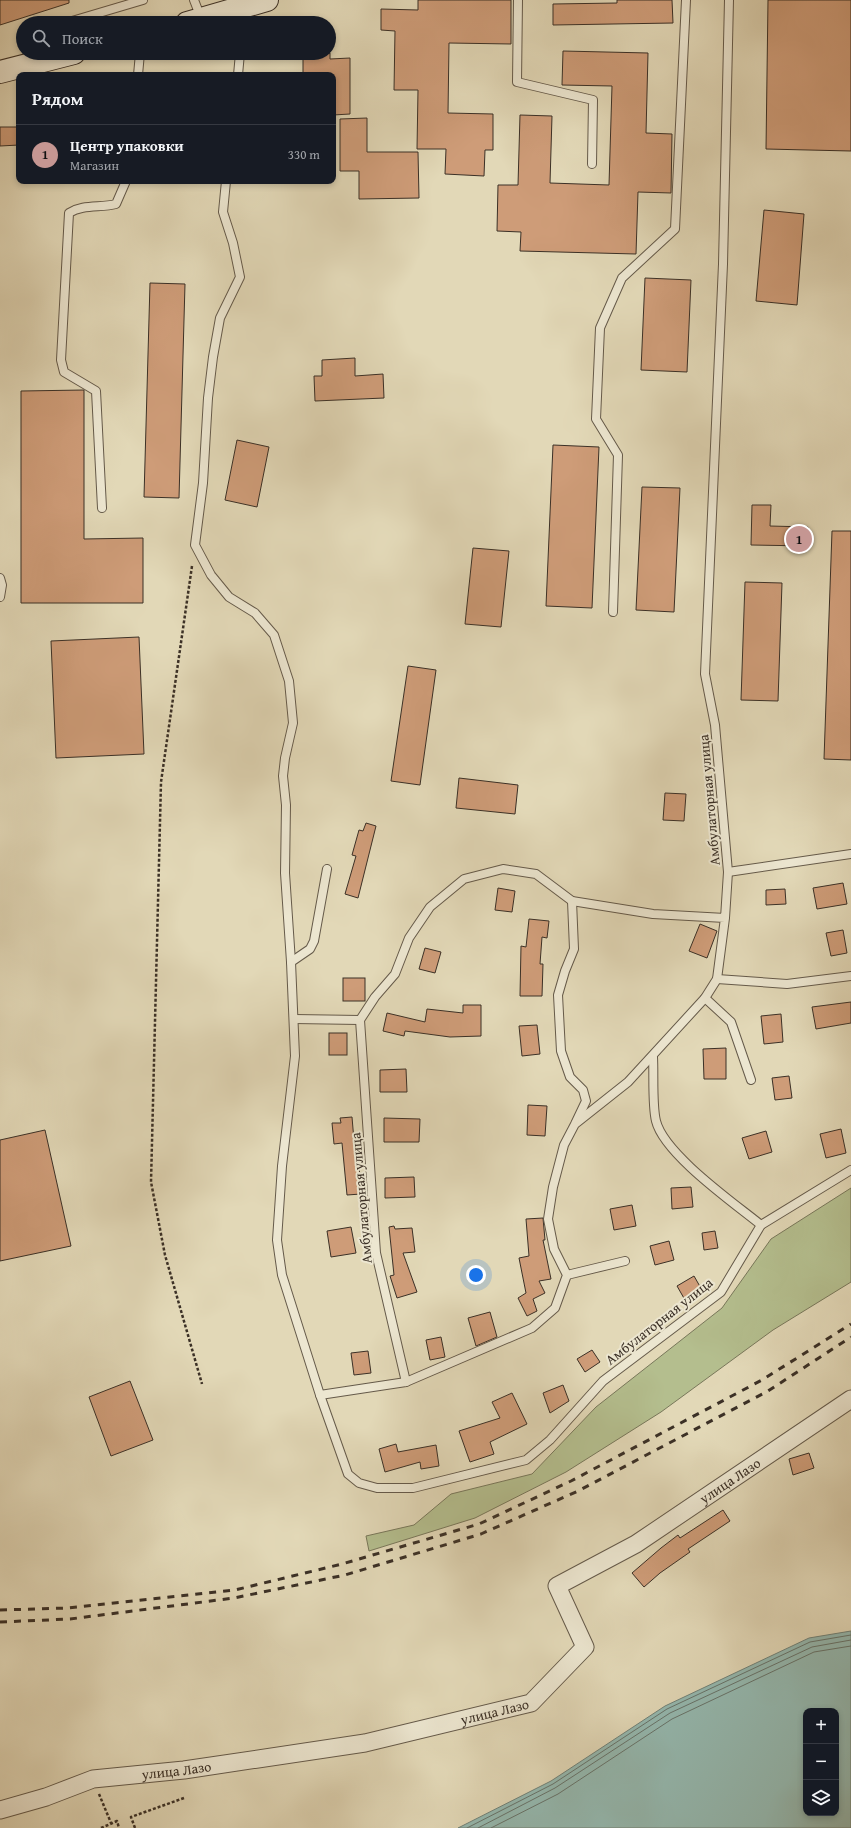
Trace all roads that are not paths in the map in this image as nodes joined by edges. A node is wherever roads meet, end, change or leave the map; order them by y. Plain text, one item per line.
1 (143, 0) edge
2 (267, 0) edge
3 (518, 0) edge
4 (686, 0) edge
5 (729, 0) edge
6 (194, 14) edge
7 (245, 14) edge
8 (91, 16) edge
9 (47, 60) edge
10 (139, 60) edge
11 (239, 60) edge
12 (0, 72) edge
13 (138, 72) edge
14 (238, 72) edge
15 (592, 164) dead end
16 (125, 184) edge
17 (226, 184) edge
18 (102, 508) dead end
19 (0, 578) edge
20 (0, 597) edge
21 (614, 612) dead end
22 (851, 854) edge
23 (327, 869) dead end
24 (728, 872) junction
25 (572, 901) junction
26 (725, 918) junction
27 (291, 962) junction
28 (851, 976) edge
29 (717, 979) junction
30 (705, 998) junction
31 (294, 1019) junction
32 (360, 1020) junction
33 (653, 1057) junction
34 (751, 1080) dead end
35 (575, 1124) junction
36 (851, 1170) edge
37 (761, 1225) junction
38 (625, 1261) dead end
39 (567, 1275) junction
40 (406, 1382) junction
41 (320, 1395) junction
42 (851, 1399) edge
43 (0, 1810) edge

1 - 8 lane
2 - 7 street
3 - 15 lane
4 - 21 lane
5 - 24 lane, Амбулаторная улица
6 - 7 street
9 - 12 street
10 - 13 lane
11 - 14 lane
16 - 18 lane
17 - 27 lane, Амбулаторная улица
19 - 20 lane
22 - 24 lane, Амбулаторная улица
23 - 27 lane
24 - 26 lane, Амбулаторная улица
25 - 26 lane
25 - 32 lane
25 - 35 lane
26 - 29 lane, Амбулаторная улица
27 - 31 lane, Амбулаторная улица
28 - 29 lane
29 - 30 lane, Амбулаторная улица
30 - 33 lane, Амбулаторная улица
30 - 34 lane
31 - 32 lane
31 - 41 lane, Амбулаторная улица
32 - 40 lane, Амбулаторная улица
33 - 35 lane, Амбулаторная улица
33 - 37 lane
35 - 39 lane, Амбулаторная улица
36 - 37 lane, Амбулаторная улица
37 - 41 lane, Амбулаторная улица
38 - 39 lane
39 - 40 lane
40 - 41 lane
42 - 43 street, улица Лазо

